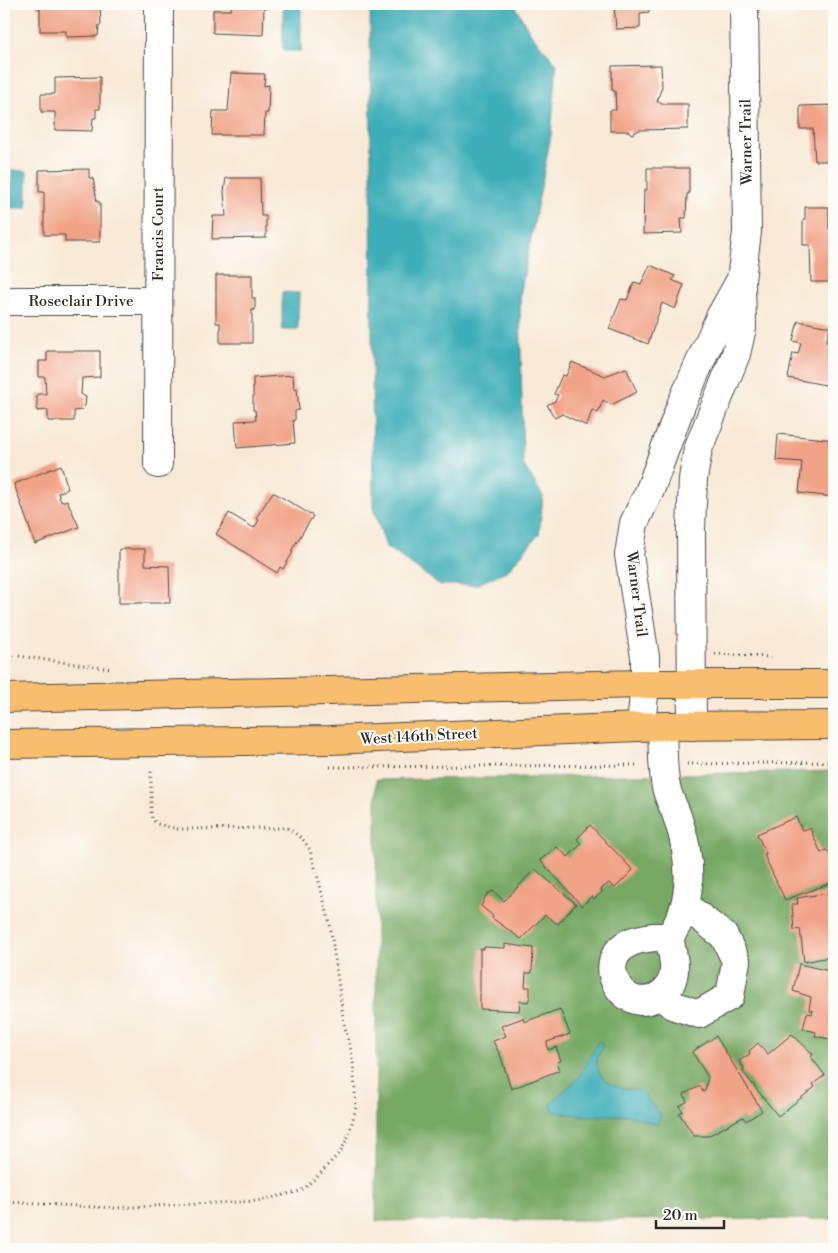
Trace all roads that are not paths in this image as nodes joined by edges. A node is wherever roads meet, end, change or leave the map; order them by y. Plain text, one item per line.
1 (159, 4) edge
2 (744, 4) edge
3 (741, 280) junction
4 (4, 301) edge
5 (158, 301) junction
6 (668, 439) junction
7 (698, 449) junction
8 (158, 464) dead end
9 (645, 684) junction
10 (834, 684) edge
11 (693, 685) junction
12 (4, 698) edge
13 (834, 725) edge
14 (651, 726) junction
15 (692, 726) junction
16 (4, 744) edge
17 (686, 906) junction
18 (669, 937) junction
19 (660, 996) junction

1 - 5 street, Francis Court
2 - 3 street, Warner Trail
3 - 6 street, Warner Trail
3 - 7 street, Warner Trail
4 - 5 street, Roseclair Drive
5 - 8 street, Francis Court
6 - 7 street
6 - 9 street, Warner Trail
7 - 11 street, Warner Trail
9 - 11 main road
9 - 12 main road
9 - 14 street, Warner Trail
10 - 11 main road
11 - 15 street, Warner Trail
13 - 15 main road, West 146th Street
14 - 15 main road, West 146th Street
14 - 16 main road, West 146th Street
14 - 17 street, Warner Trail
17 - 18 street, Warner Trail
17 - 19 street
18 - 19 street
18 - 19 street

